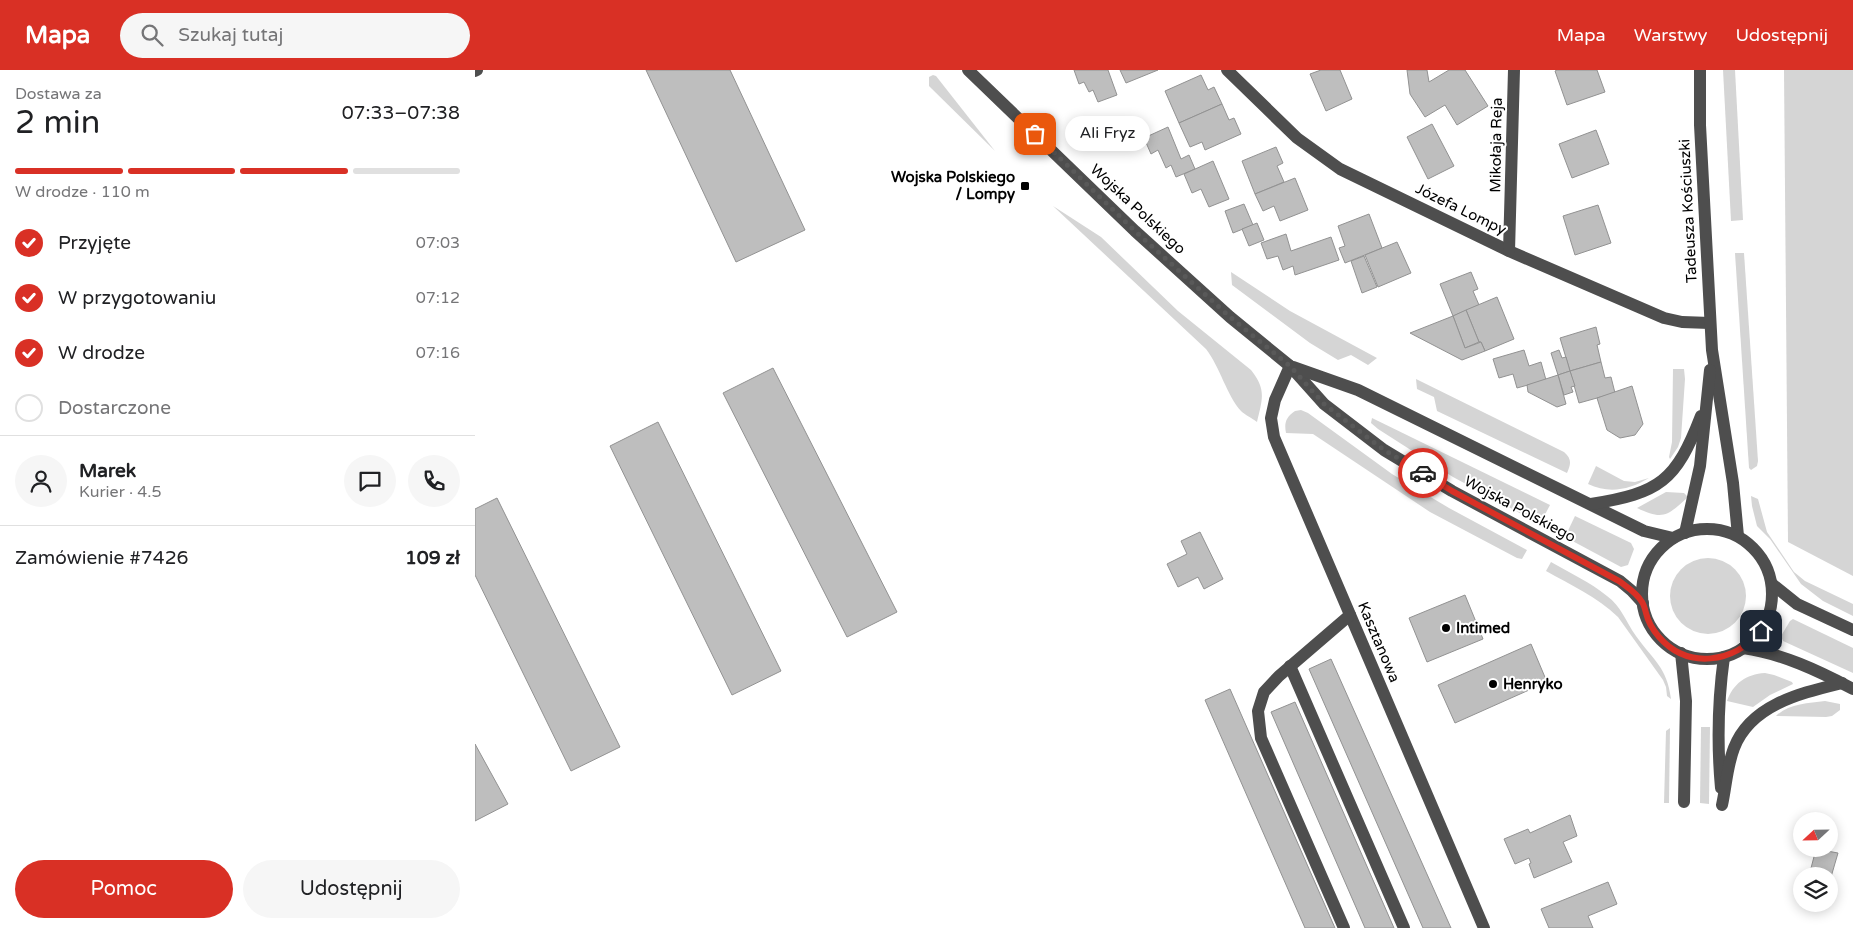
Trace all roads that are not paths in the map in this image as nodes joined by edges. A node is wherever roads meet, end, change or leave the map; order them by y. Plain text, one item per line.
1 (968, 70) edge
2 (1227, 70) edge
3 (1514, 70) edge
4 (1700, 70) edge
5 (1509, 251) junction
6 (1710, 323) junction
7 (1712, 350) junction
8 (1290, 366) junction
9 (1708, 400) junction
10 (1591, 504) junction
11 (1679, 535) junction
12 (1738, 536) junction
13 (1772, 584) junction
14 (1643, 603) junction
15 (1350, 615) junction
16 (1853, 630) edge
17 (1743, 648) junction
18 (1681, 652) junction
19 (1723, 657) junction
20 (1291, 666) junction
21 (1848, 686) edge
22 (1684, 802) dead end
23 (1344, 928) edge
24 (1404, 928) edge
25 (1484, 928) edge

1 - 8 street, Wojska Polskiego
2 - 5 street, Józefa Lompy
3 - 5 street, Mikołaja Reja
4 - 6 street, Tadeusza Kościuszki
5 - 6 street, Józefa Lompy
6 - 7 street, Tadeusza Kościuszki
7 - 9 street, Tadeusza Kościuszki
7 - 12 street, Tadeusza Kościuszki
8 - 10 street, Wojska Polskiego
8 - 14 street, Wojska Polskiego
8 - 15 street, Kasztanowa
9 - 10 street
9 - 11 street, Tadeusza Kościuszki
10 - 11 street, Wojska Polskiego
11 - 12 street
11 - 14 street
12 - 13 street
13 - 16 street
13 - 17 street
14 - 18 street
15 - 20 street
15 - 25 street, Kasztanowa
17 - 19 street
17 - 21 street
18 - 19 street
18 - 22 street
19 - 21 street
20 - 23 street
20 - 24 street

